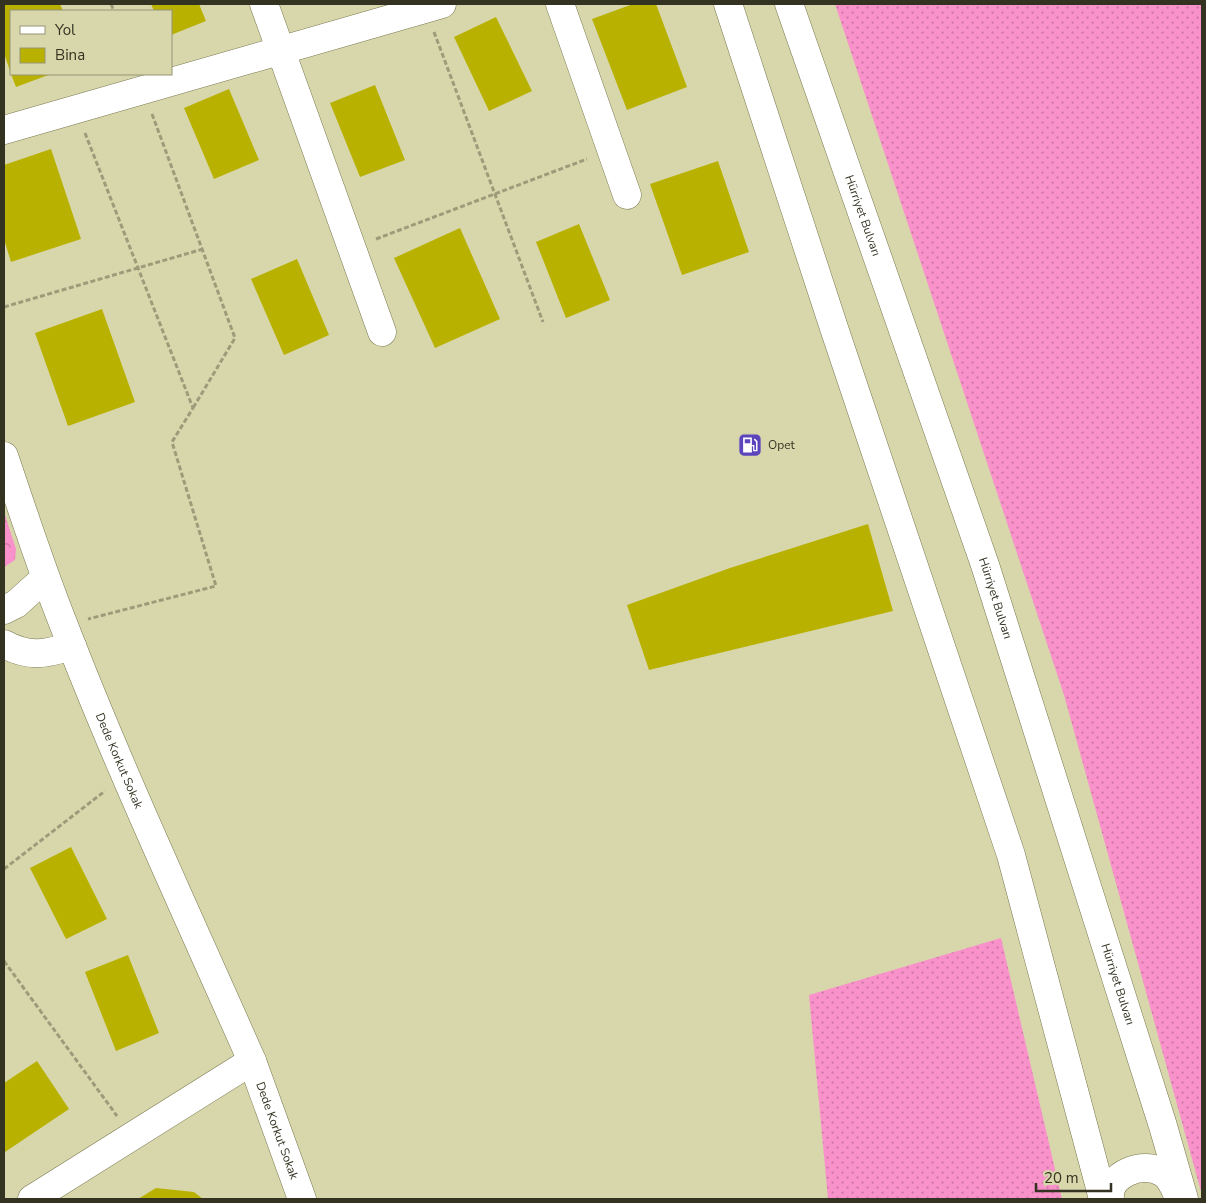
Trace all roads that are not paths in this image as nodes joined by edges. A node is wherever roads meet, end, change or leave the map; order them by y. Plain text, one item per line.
1 (264, 4) edge
2 (560, 4) edge
3 (728, 4) edge
4 (789, 4) edge
5 (433, 6) edge
6 (281, 50) junction
7 (4, 130) edge
8 (627, 195) dead end
9 (382, 332) dead end
10 (4, 456) edge
11 (45, 578) junction
12 (4, 610) edge
13 (68, 636) junction
14 (4, 644) edge
15 (252, 1061) junction
16 (32, 1199) edge
17 (302, 1199) edge
18 (1103, 1199) edge
19 (1110, 1199) edge
20 (1182, 1199) edge

1 - 6 main road
2 - 8 main road
3 - 18 main road
4 - 20 main road, Hürriyet Bulvarı
5 - 6 main road
6 - 7 main road
6 - 9 main road
10 - 11 main road, Dede Korkut Sokak
11 - 12 main road
11 - 13 main road, Dede Korkut Sokak
13 - 14 main road
13 - 15 main road, Dede Korkut Sokak
15 - 16 main road
15 - 17 main road, Dede Korkut Sokak
19 - 20 main road

